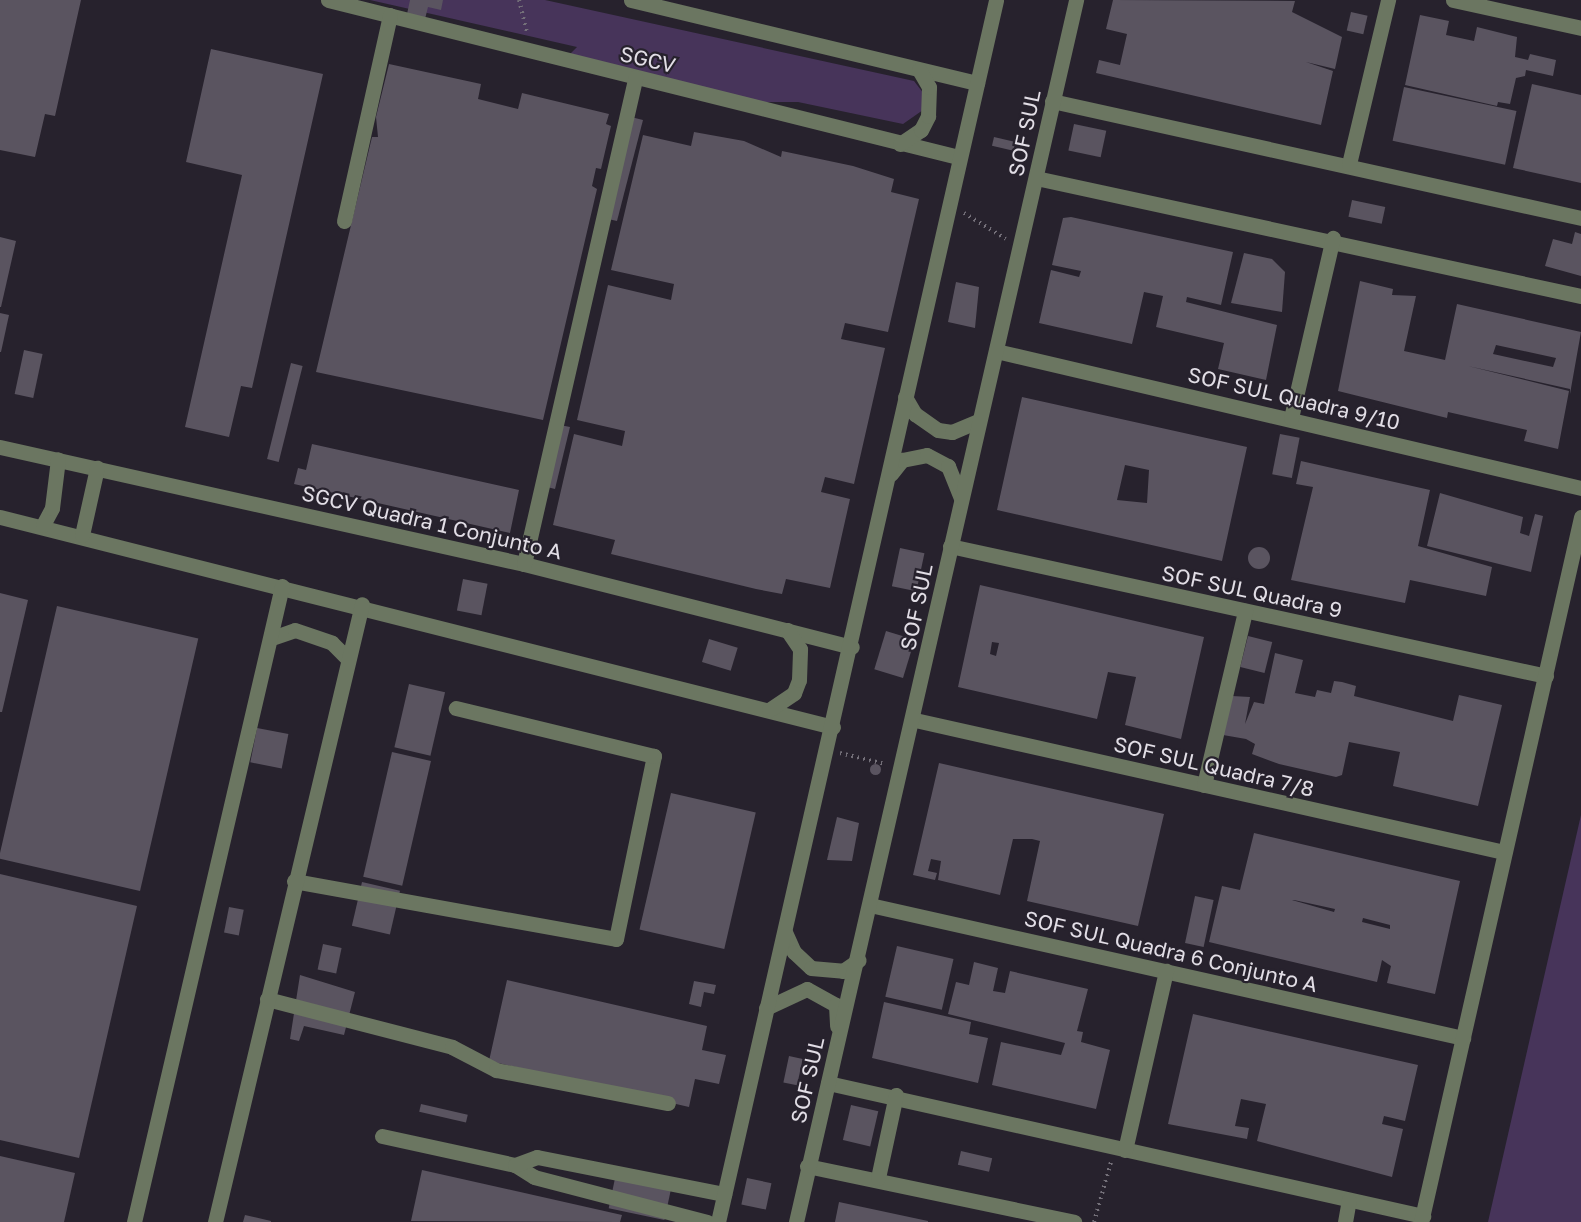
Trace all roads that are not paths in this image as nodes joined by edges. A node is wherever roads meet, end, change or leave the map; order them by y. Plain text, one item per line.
1 (328, 0) edge
2 (631, 0) edge
3 (996, 0) edge
4 (1076, 0) edge
5 (1388, 0) edge
6 (1453, 0) edge
7 (390, 15) junction
8 (1581, 28) edge
9 (919, 70) junction
10 (635, 78) junction
11 (977, 83) junction
12 (1052, 101) junction
13 (900, 144) junction
14 (958, 157) junction
15 (1349, 164) junction
16 (1036, 178) junction
17 (1581, 218) edge
18 (344, 221) dead end
19 (1333, 238) junction
20 (1581, 296) edge
21 (996, 351) junction
22 (905, 397) junction
23 (1291, 418) junction
24 (978, 421) junction
25 (0, 447) edge
26 (58, 459) junction
27 (97, 468) junction
28 (888, 478) junction
29 (1581, 488) edge
30 (961, 498) junction
31 (0, 517) edge
32 (1581, 517) edge
33 (43, 525) junction
34 (82, 535) junction
35 (950, 546) junction
36 (524, 564) junction
37 (282, 586) junction
38 (362, 604) junction
39 (1245, 611) junction
40 (787, 630) junction
41 (272, 638) junction
42 (852, 646) junction
43 (346, 657) junction
44 (1545, 676) junction
45 (456, 708) dead end
46 (769, 710) junction
47 (915, 720) junction
48 (833, 727) junction
49 (1204, 785) junction
50 (1504, 852) junction
51 (294, 881) junction
52 (870, 905) junction
53 (785, 932) junction
54 (859, 960) junction
55 (1166, 971) junction
56 (267, 999) junction
57 (765, 1008) junction
58 (1463, 1038) junction
59 (837, 1041) junction
60 (828, 1083) junction
61 (896, 1095) junction
62 (668, 1103) dead end
63 (382, 1136) dead end
64 (1120, 1149) junction
65 (515, 1165) junction
66 (807, 1166) junction
67 (878, 1178) junction
68 (724, 1194) junction
69 (1349, 1200) junction
70 (1422, 1219) edge
71 (134, 1222) edge
72 (215, 1222) edge
73 (707, 1222) edge
74 (718, 1222) edge
75 (796, 1222) edge
76 (1074, 1222) edge
77 (1345, 1222) edge

1 - 7 street, SGCV
2 - 9 street
3 - 11 street
4 - 12 street, SOF SUL
5 - 15 street
6 - 8 street
7 - 10 street, SGCV
7 - 18 street
9 - 11 street
9 - 13 street
10 - 13 street, SGCV
10 - 36 street
11 - 14 street
12 - 15 street
12 - 16 street, SOF SUL
13 - 14 street, SGCV
14 - 22 street
15 - 17 street
16 - 19 street
16 - 21 street, SOF SUL
19 - 20 street
19 - 23 street
21 - 23 street, SOF SUL Quadra 9/10
21 - 24 street, SOF SUL
22 - 24 street
22 - 28 street
23 - 29 street, SOF SUL Quadra 9/10
24 - 30 street, SOF SUL
25 - 26 street, SGCV Quadra 1 Conjunto A
26 - 27 street, SGCV Quadra 1 Conjunto A
26 - 33 street
27 - 34 street
27 - 36 street, SGCV Quadra 1 Conjunto A
28 - 30 street
28 - 42 street
30 - 35 street, SOF SUL
31 - 33 street
32 - 44 street
33 - 34 street
34 - 37 street
35 - 39 street, SOF SUL Quadra 9
35 - 47 street, SOF SUL
36 - 40 street, SGCV Quadra 1 Conjunto A
37 - 38 street
37 - 41 street
38 - 43 street
38 - 46 street
39 - 44 street, SOF SUL Quadra 9
39 - 49 street
40 - 42 street, SGCV Quadra 1 Conjunto A
40 - 46 street
41 - 43 street
41 - 71 street
42 - 48 street
43 - 51 street
44 - 50 street
45 - 51 street
46 - 48 street
47 - 49 street, SOF SUL Quadra 7/8
47 - 52 street, SOF SUL
48 - 53 street
49 - 50 street, SOF SUL Quadra 7/8
50 - 58 street
51 - 56 street
52 - 54 street, SOF SUL
52 - 55 street, SOF SUL Quadra 6 Conjunto A
53 - 54 street
53 - 57 street
54 - 59 street, SOF SUL
55 - 58 street, SOF SUL Quadra 6 Conjunto A
55 - 64 street
56 - 62 street
56 - 72 street
57 - 59 street
57 - 68 street
58 - 70 street
59 - 60 street, SOF SUL
60 - 61 street
60 - 66 street, SOF SUL
61 - 64 street
61 - 67 street
63 - 65 street
64 - 69 street
65 - 68 street
65 - 73 street
66 - 67 street
66 - 75 street, SOF SUL
67 - 76 street
68 - 74 street
69 - 70 street
69 - 77 street

